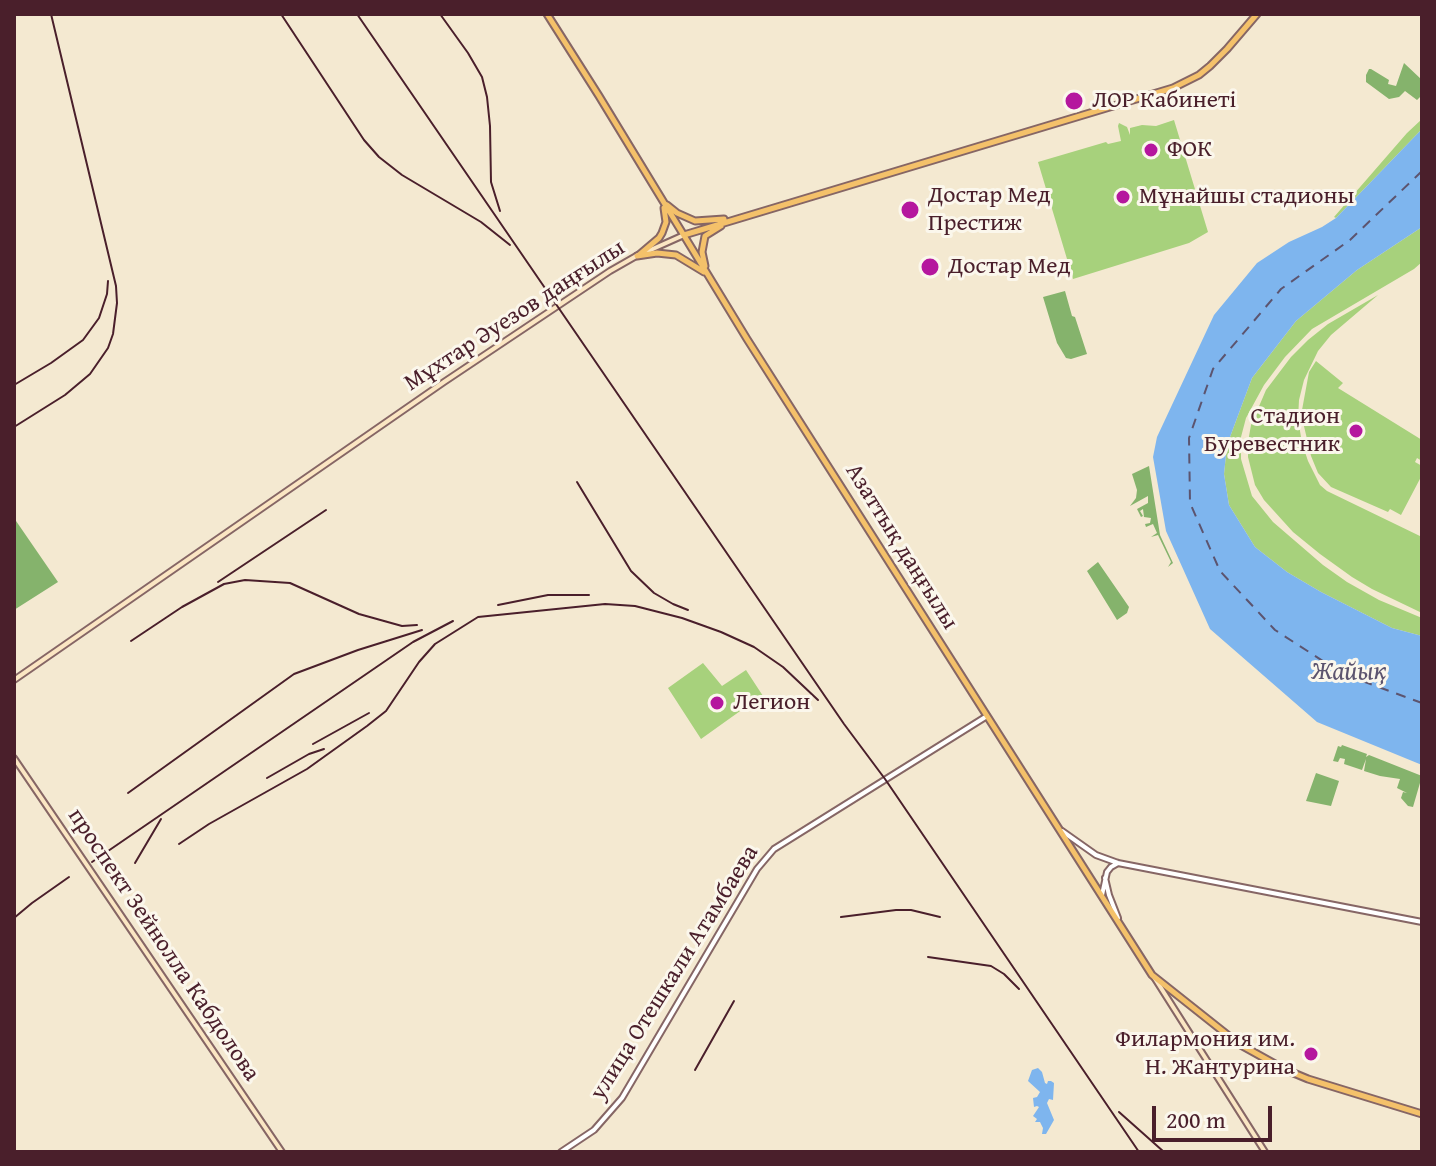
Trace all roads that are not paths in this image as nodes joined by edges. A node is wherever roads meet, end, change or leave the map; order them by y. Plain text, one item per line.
1 (547, 14) edge
2 (1257, 14) edge
3 (660, 198) junction
4 (733, 219) junction
5 (684, 235) junction
6 (637, 256) junction
7 (711, 281) junction
8 (14, 680) edge
9 (987, 716) junction
10 (14, 758) edge
11 (1060, 830) junction
12 (1118, 863) junction
13 (1105, 878) junction
14 (1102, 897) junction
15 (1422, 922) edge
16 (1122, 930) junction
17 (1152, 975) junction
18 (1422, 1114) edge
19 (282, 1152) edge
20 (561, 1152) edge
21 (1265, 1152) edge

1 - 3 main road
2 - 4 main road, Мұхтар Әуезов даңғылы
3 - 4 main road
3 - 5 main road, Азаттық даңғылы
3 - 6 main road
4 - 5 main road, Мұхтар Әуезов даңғылы
4 - 7 main road
5 - 6 main road, Мұхтар Әуезов даңғылы
5 - 7 main road, Азаттық даңғылы
6 - 7 main road
6 - 8 main road, Мұхтар Әуезов даңғылы
7 - 9 main road, Азаттық даңғылы
9 - 11 main road, Азаттық даңғылы
9 - 20 street, улица Отешкали Атамбаева
10 - 19 main road, проспект Зейнолла Кабдолова
11 - 12 street
11 - 14 main road, Азаттық даңғылы
12 - 13 street
12 - 15 street
13 - 14 street
13 - 16 street
14 - 16 main road, Азаттық даңғылы
16 - 17 main road, Азаттық даңғылы
17 - 18 main road, Азаттық даңғылы
17 - 21 main road

